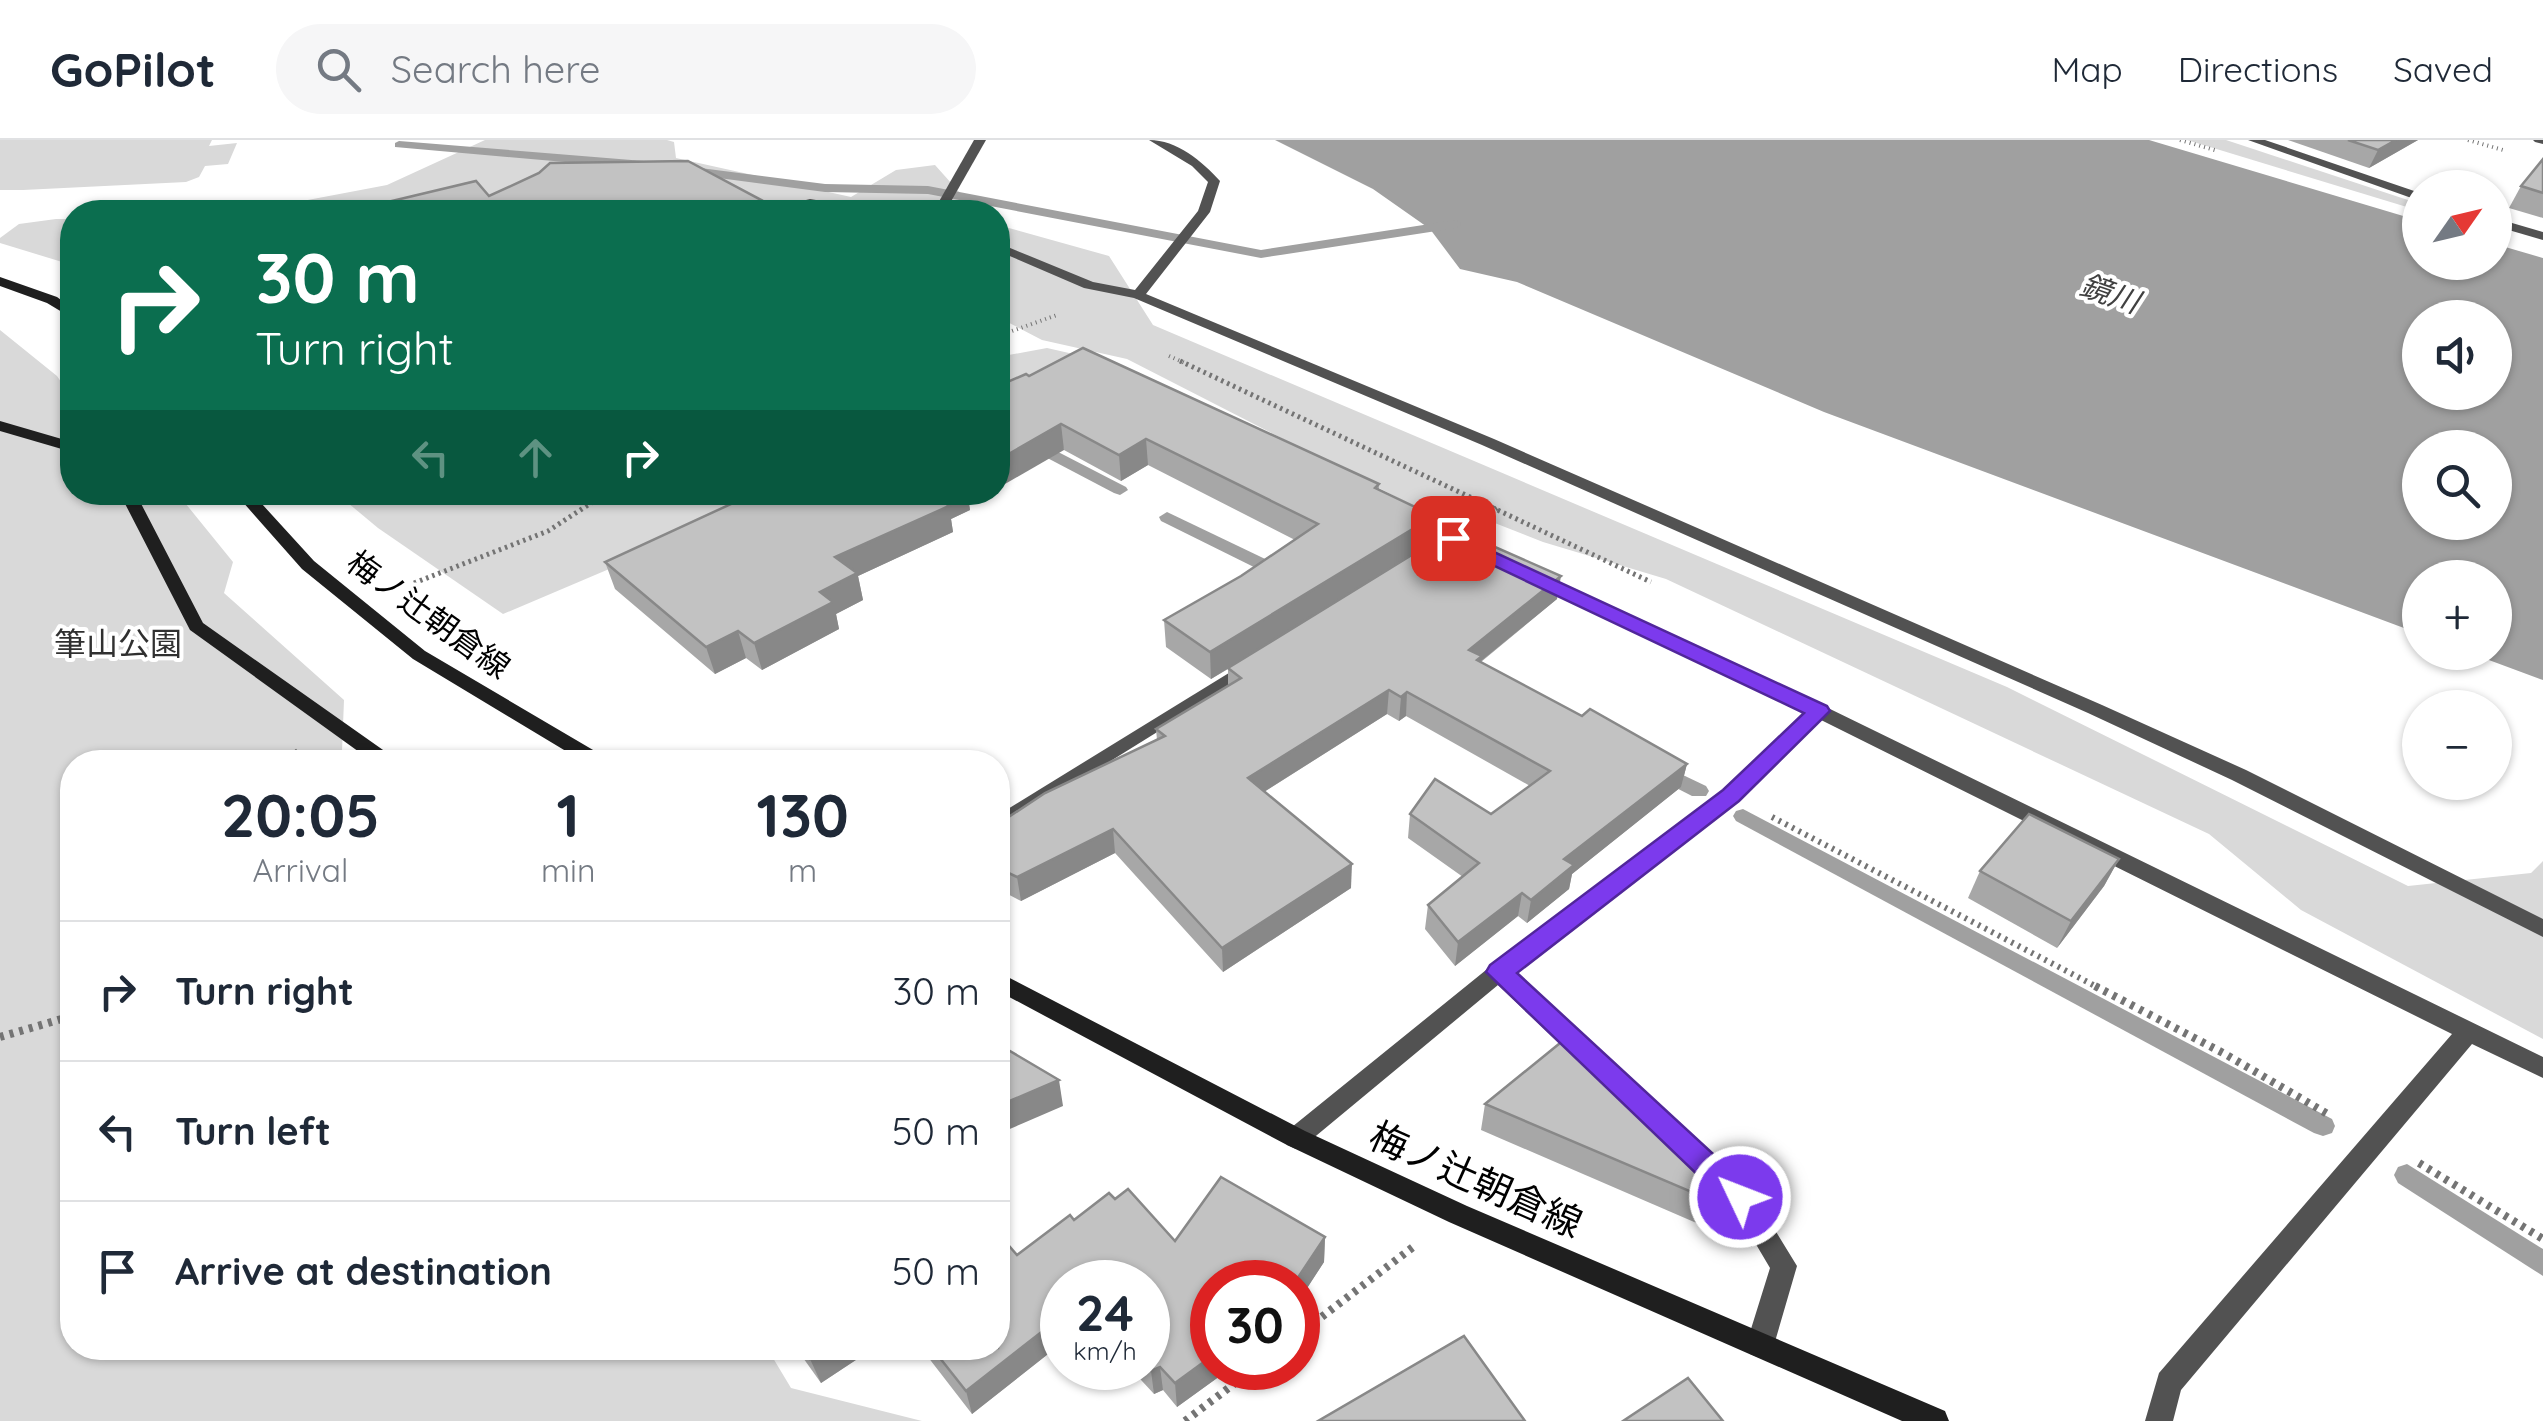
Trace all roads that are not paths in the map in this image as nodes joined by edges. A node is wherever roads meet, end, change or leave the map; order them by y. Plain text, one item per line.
1 (980, 140) edge
2 (1156, 140) edge
3 (2254, 140) edge
4 (2402, 191) edge
5 (946, 200) edge
6 (2512, 227) edge
7 (2543, 236) edge
8 (1010, 252) edge
9 (0, 280) edge
10 (1138, 295) junction
11 (60, 306) edge
12 (0, 426) edge
13 (60, 444) edge
14 (135, 505) edge
15 (254, 505) edge
16 (1453, 538) edge
17 (1267, 655) edge
18 (1819, 711) junction
19 (369, 750) edge
20 (578, 750) edge
21 (1010, 816) edge
22 (2543, 929) edge
23 (1499, 972) junction
24 (1010, 987) edge
25 (2468, 1030) junction
26 (1598, 1064) edge
27 (2543, 1068) edge
28 (1296, 1138) junction
29 (1726, 1184) edge
30 (1760, 1345) junction
31 (1935, 1421) edge
32 (2159, 1421) edge

1 - 5 street
2 - 10 street
3 - 4 street
6 - 7 street
8 - 10 street
9 - 11 main road
10 - 22 street
12 - 13 main road
14 - 19 main road
15 - 20 main road, 梅ノ辻朝倉線
16 - 18 street
17 - 21 street
18 - 23 street
18 - 25 street
23 - 26 street
23 - 28 street
24 - 28 main road, 梅ノ辻朝倉線
25 - 27 street
25 - 32 street
28 - 30 main road, 梅ノ辻朝倉線
29 - 30 street
30 - 31 main road, 梅ノ辻朝倉線

